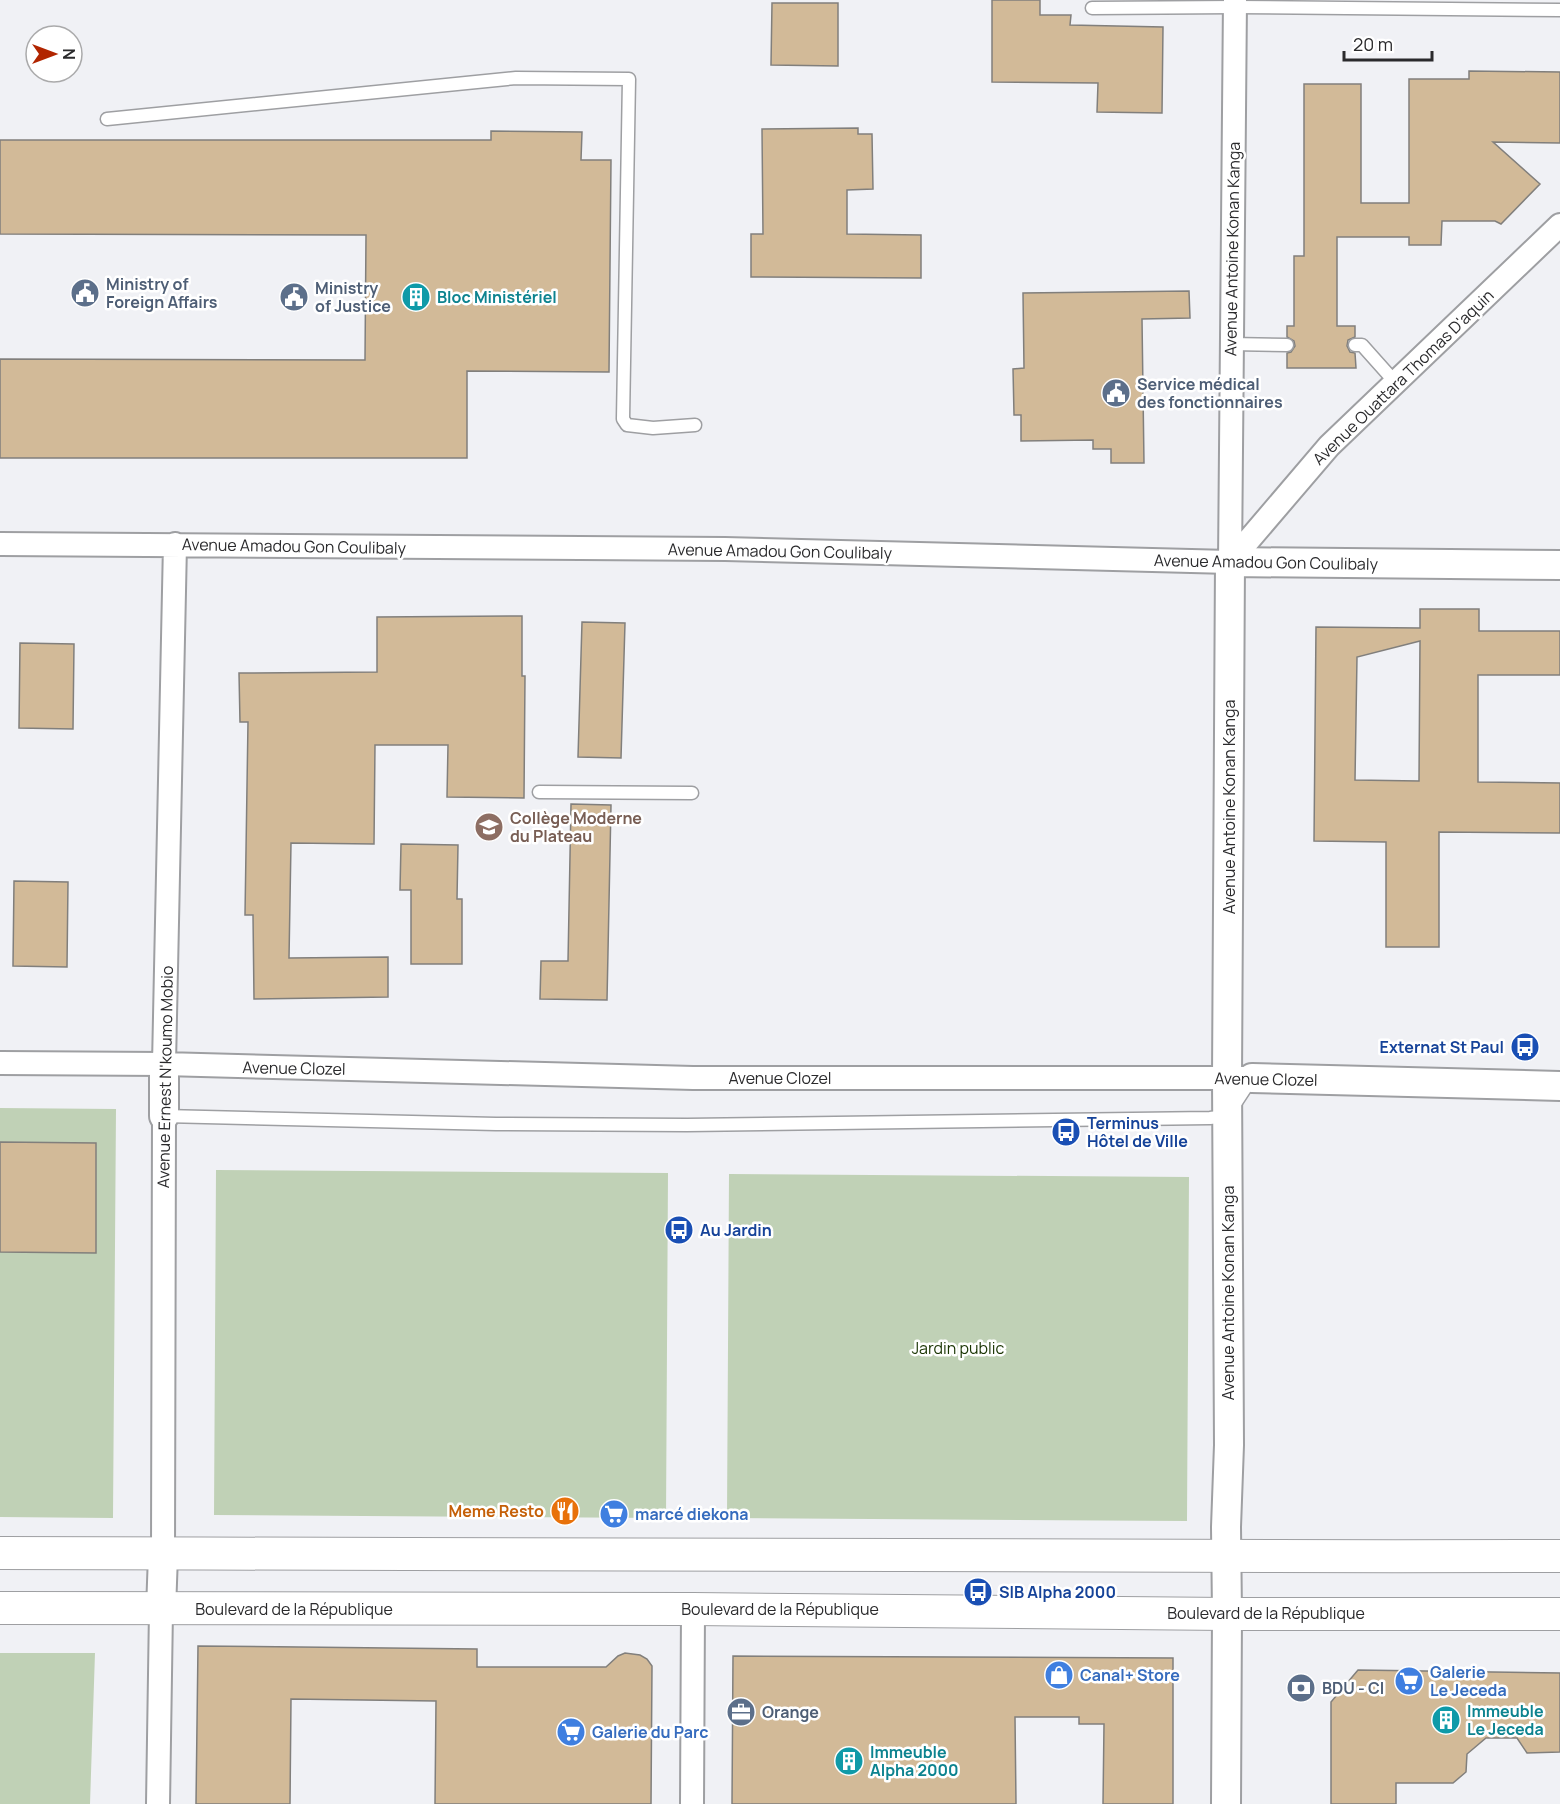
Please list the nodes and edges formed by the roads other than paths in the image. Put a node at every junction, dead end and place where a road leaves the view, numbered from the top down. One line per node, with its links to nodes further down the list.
1 (1235, 4): 2 (lane); 3 (lane); 6 (street, Avenue Antoine Konan Kanga)
2 (1092, 8)
3 (1560, 10)
4 (107, 119): 10 (lane)
5 (1560, 225): 9 (street, Avenue Ouattara Thomas D'aquin)
6 (1232, 344): 7 (lane); 13 (street, Avenue Antoine Konan Kanga)
7 (1287, 345)
8 (1355, 345): 9 (lane)
9 (1395, 382): 13 (street, Avenue Ouattara Thomas D'aquin)
10 (695, 425)
11 (0, 544): 12 (street, Avenue Amadou Gon Coulibaly)
12 (175, 544): 13 (street, Avenue Amadou Gon Coulibaly); 18 (street, Avenue Ernest N'koumo Mobio)
13 (1230, 562): 14 (street, Avenue Amadou Gon Coulibaly); 19 (street, Avenue Antoine Konan Kanga)
14 (1560, 565)
15 (539, 792): 16 (lane)
16 (692, 793)
17 (0, 1063): 18 (street, Avenue Clozel)
18 (164, 1064): 19 (street, Avenue Clozel); 21 (street, Avenue Ernest N'koumo Mobio)
19 (1240, 1078): 20 (street, Avenue Clozel); 22 (street, Avenue Antoine Konan Kanga)
20 (1560, 1086)
21 (164, 1116): 22 (lane); 24 (street, Avenue Ernest N'koumo Mobio)
22 (1227, 1116): 26 (street, Avenue Antoine Konan Kanga)
23 (0, 1553): 24 (main road)
24 (163, 1555): 26 (main road); 29 (street, Avenue Ernest N'koumo Mobio)
25 (1560, 1556): 26 (main road)
26 (1227, 1557): 30 (street, Avenue Antoine Konan Kanga)
27 (0, 1608): 29 (main road, Boulevard de la République)
28 (693, 1609): 29 (main road, Boulevard de la République); 30 (main road, Boulevard de la République); 33 (street)
29 (161, 1610): 32 (street)
30 (1227, 1614): 31 (main road, Boulevard de la République); 34 (street, Avenue Antoine Konan Kanga)
31 (1560, 1614)
32 (158, 1804)
33 (692, 1804)
34 (1226, 1804)

